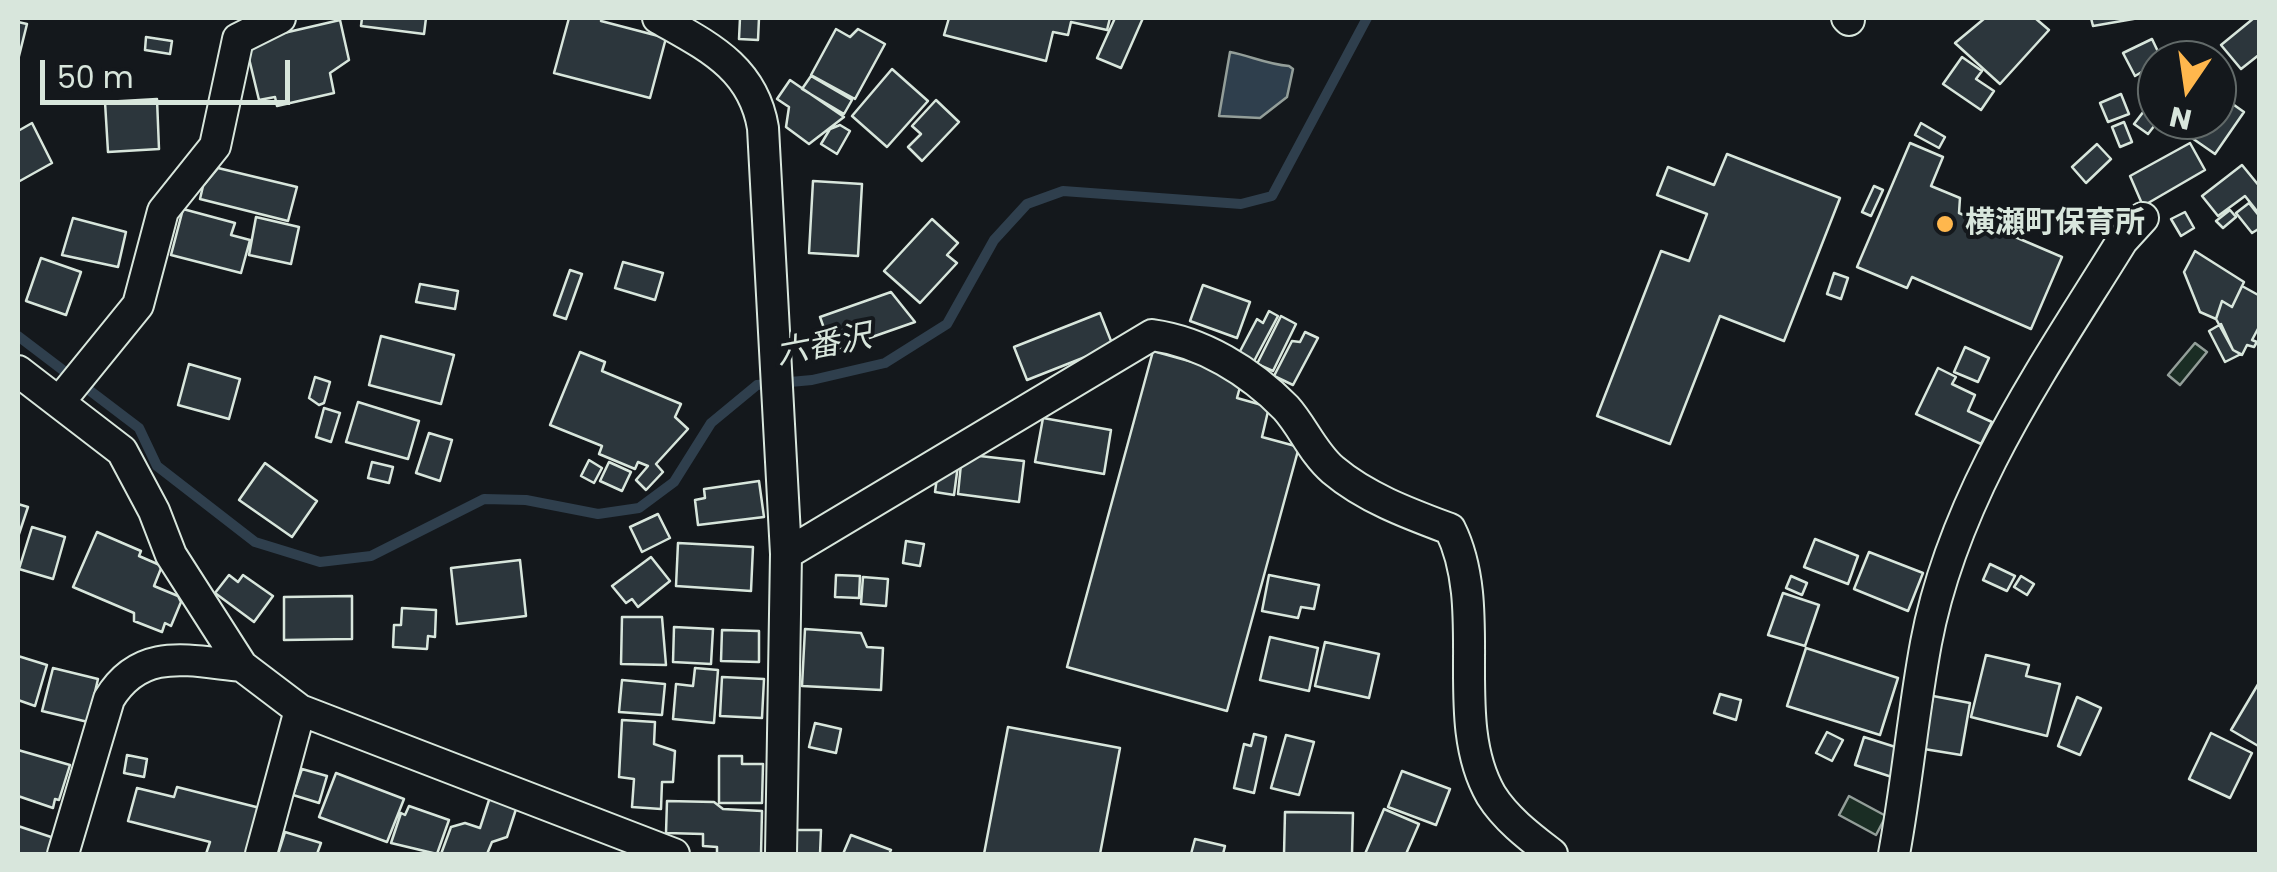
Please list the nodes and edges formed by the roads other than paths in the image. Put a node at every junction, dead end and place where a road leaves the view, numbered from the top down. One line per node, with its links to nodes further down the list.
1 (280, 18): 5 (street)
2 (658, 18): 6 (street)
3 (2143, 218): 14 (street)
4 (18, 371): 5 (street)
5 (65, 396): 7 (street)
6 (786, 554): 12 (street); 13 (street)
7 (242, 666): 8 (street); 9 (street)
8 (300, 710): 10 (street); 11 (street)
9 (63, 854)
10 (261, 854)
11 (674, 854)
12 (781, 854)
13 (1552, 854)
14 (1894, 854)

